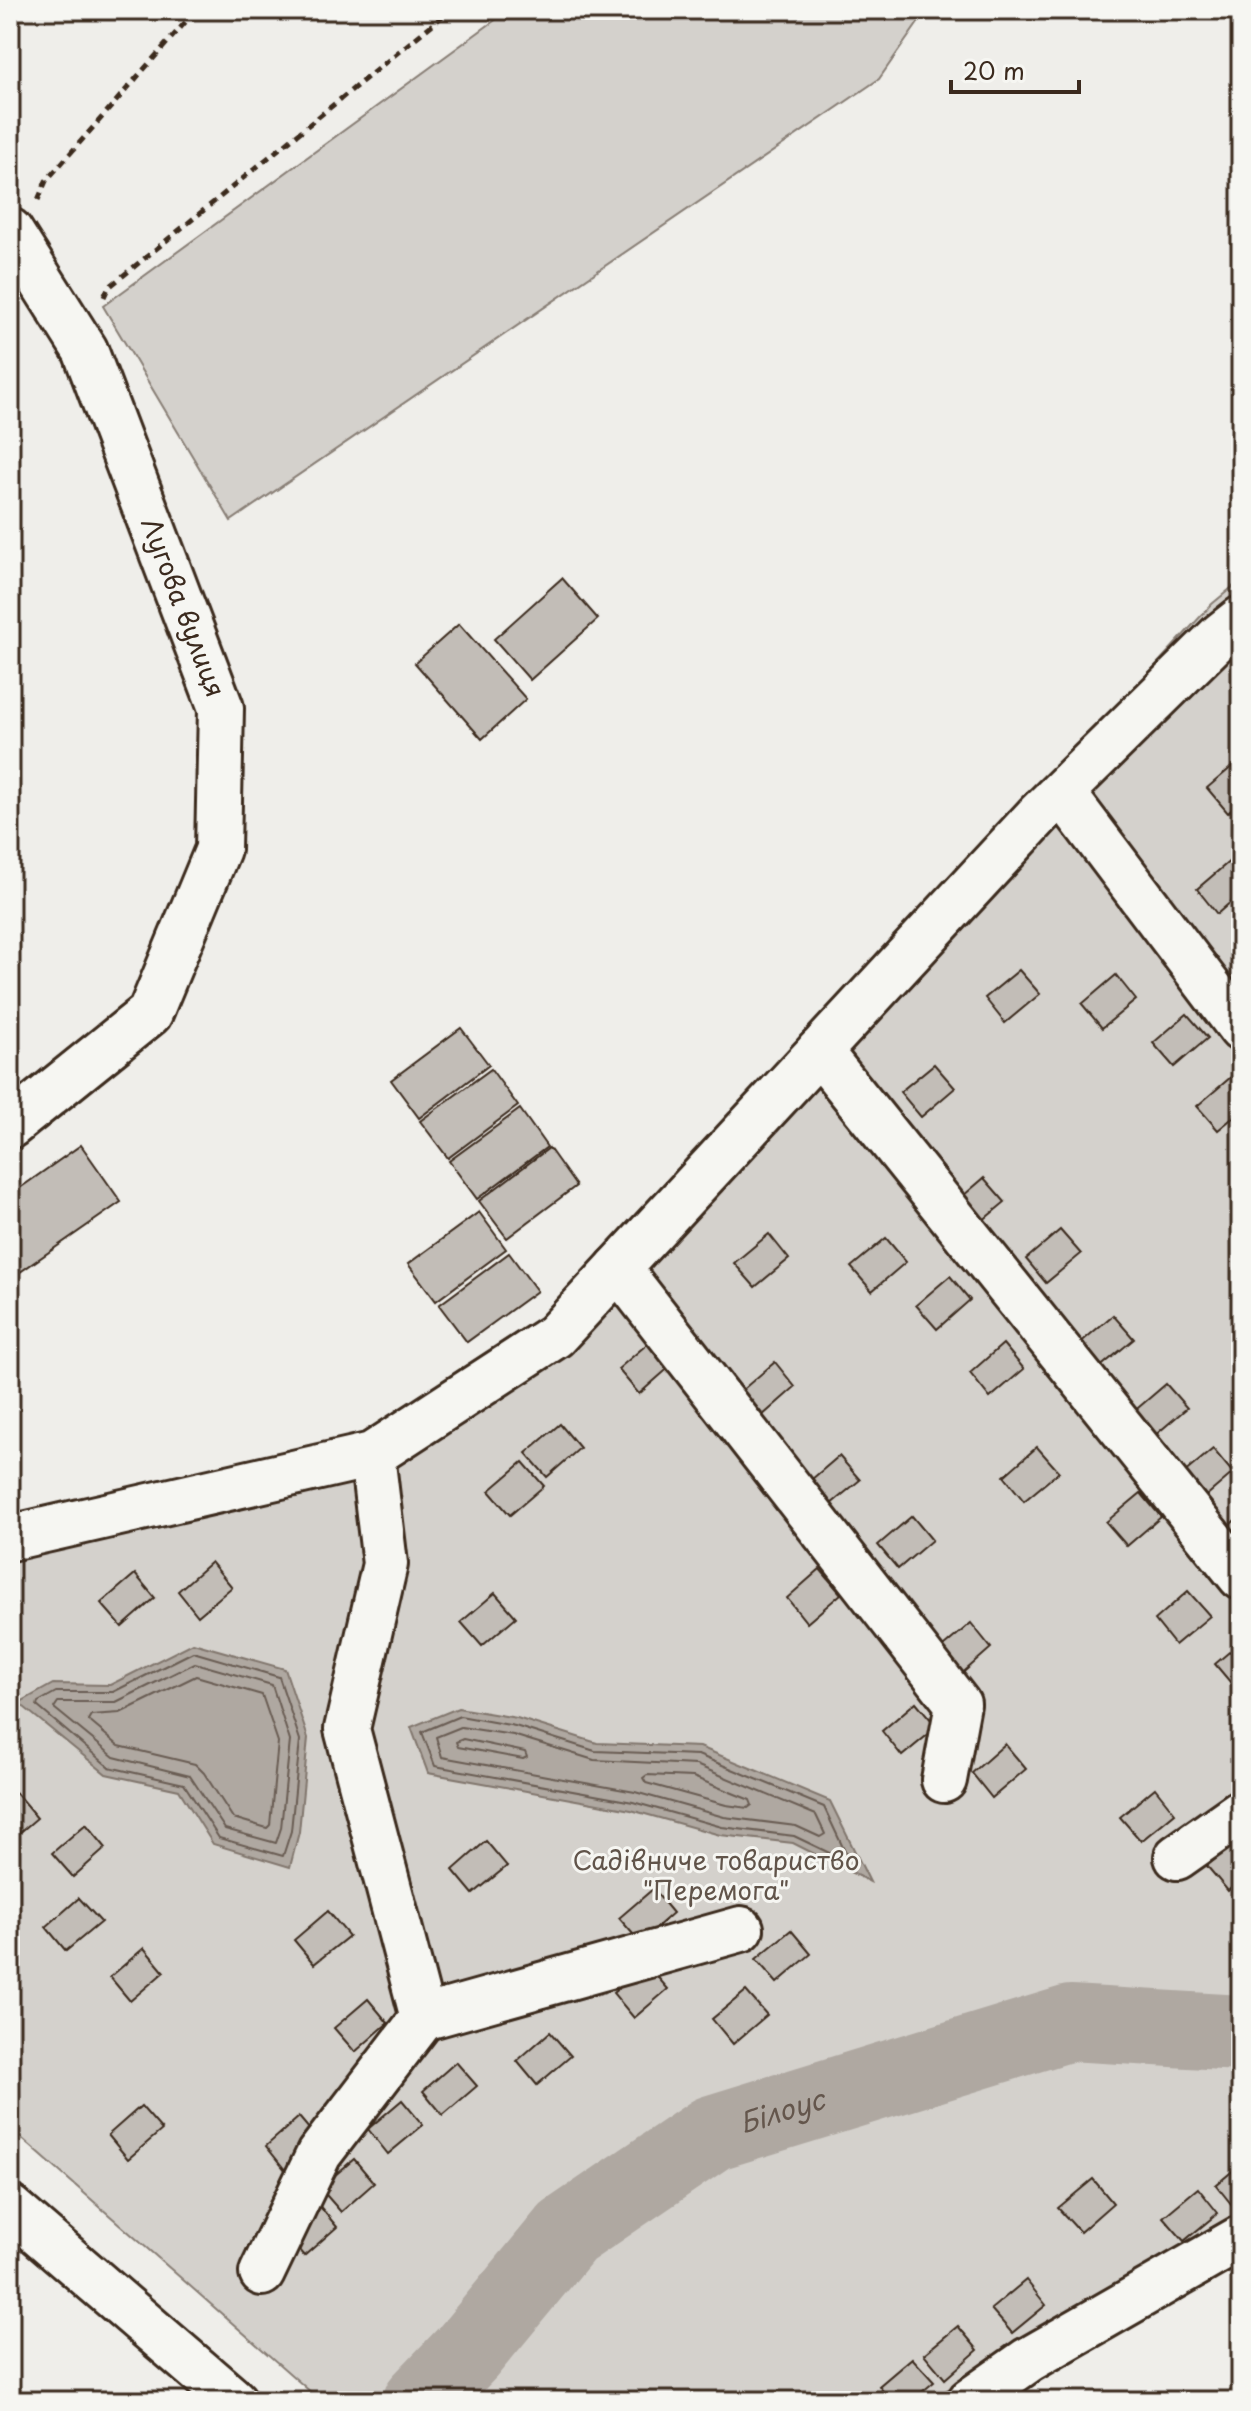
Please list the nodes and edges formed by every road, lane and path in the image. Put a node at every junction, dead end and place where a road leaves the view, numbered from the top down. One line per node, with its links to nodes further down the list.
1 (196, 10): 3 (path)
2 (450, 10): 4 (path)
3 (14, 238): 4 (street, Лугова вулиця)
4 (85, 350): 9 (street, Лугова вулиця)
5 (1241, 619): 6 (street)
6 (1062, 792): 7 (street); 8 (street)
7 (1241, 1029)
8 (819, 1051): 10 (street); 13 (street)
9 (10, 1126)
10 (618, 1268): 11 (street); 14 (street)
11 (372, 1455): 12 (street); 18 (street)
12 (10, 1538)
13 (1241, 1577)
14 (944, 1780)
15 (1241, 1812): 16 (street)
16 (1177, 1857)
17 (741, 1929): 18 (street)
18 (423, 2018): 21 (street)
19 (10, 2208): 22 (street)
20 (1241, 2238): 23 (street)
21 (262, 2273)
22 (234, 2401)
23 (970, 2401)

